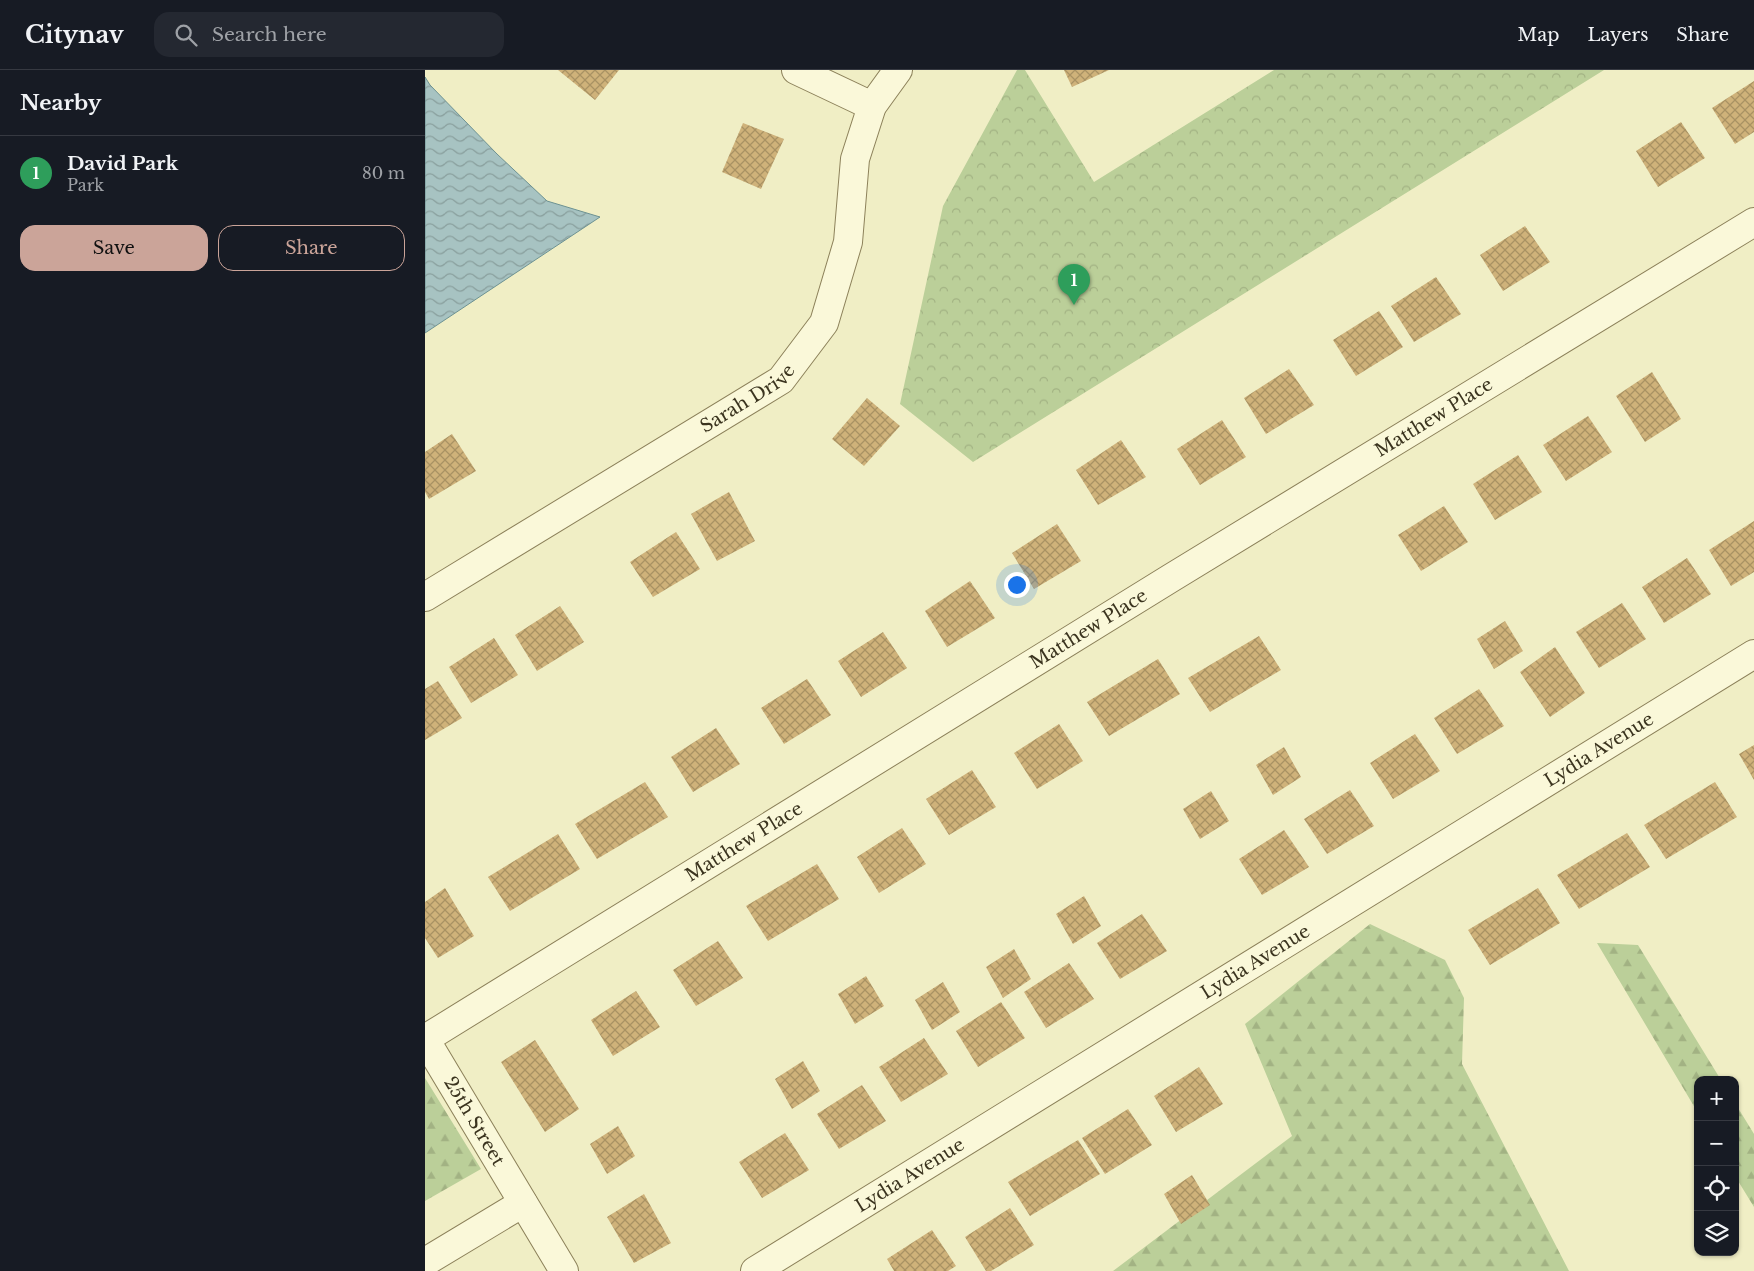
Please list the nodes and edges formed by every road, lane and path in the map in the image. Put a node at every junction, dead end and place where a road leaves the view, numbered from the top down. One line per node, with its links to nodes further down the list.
1 (796, 70): 3 (street)
2 (898, 70): 3 (street, Sarah Drive)
3 (872, 106): 5 (street, Sarah Drive)
4 (1754, 222): 7 (street, Matthew Place)
5 (425, 597)
6 (1754, 654): 11 (street, Lydia Avenue)
7 (425, 1039): 8 (street, 25th Street)
8 (523, 1203): 9 (street); 10 (street)
9 (425, 1262)
10 (564, 1271)
11 (755, 1271)

